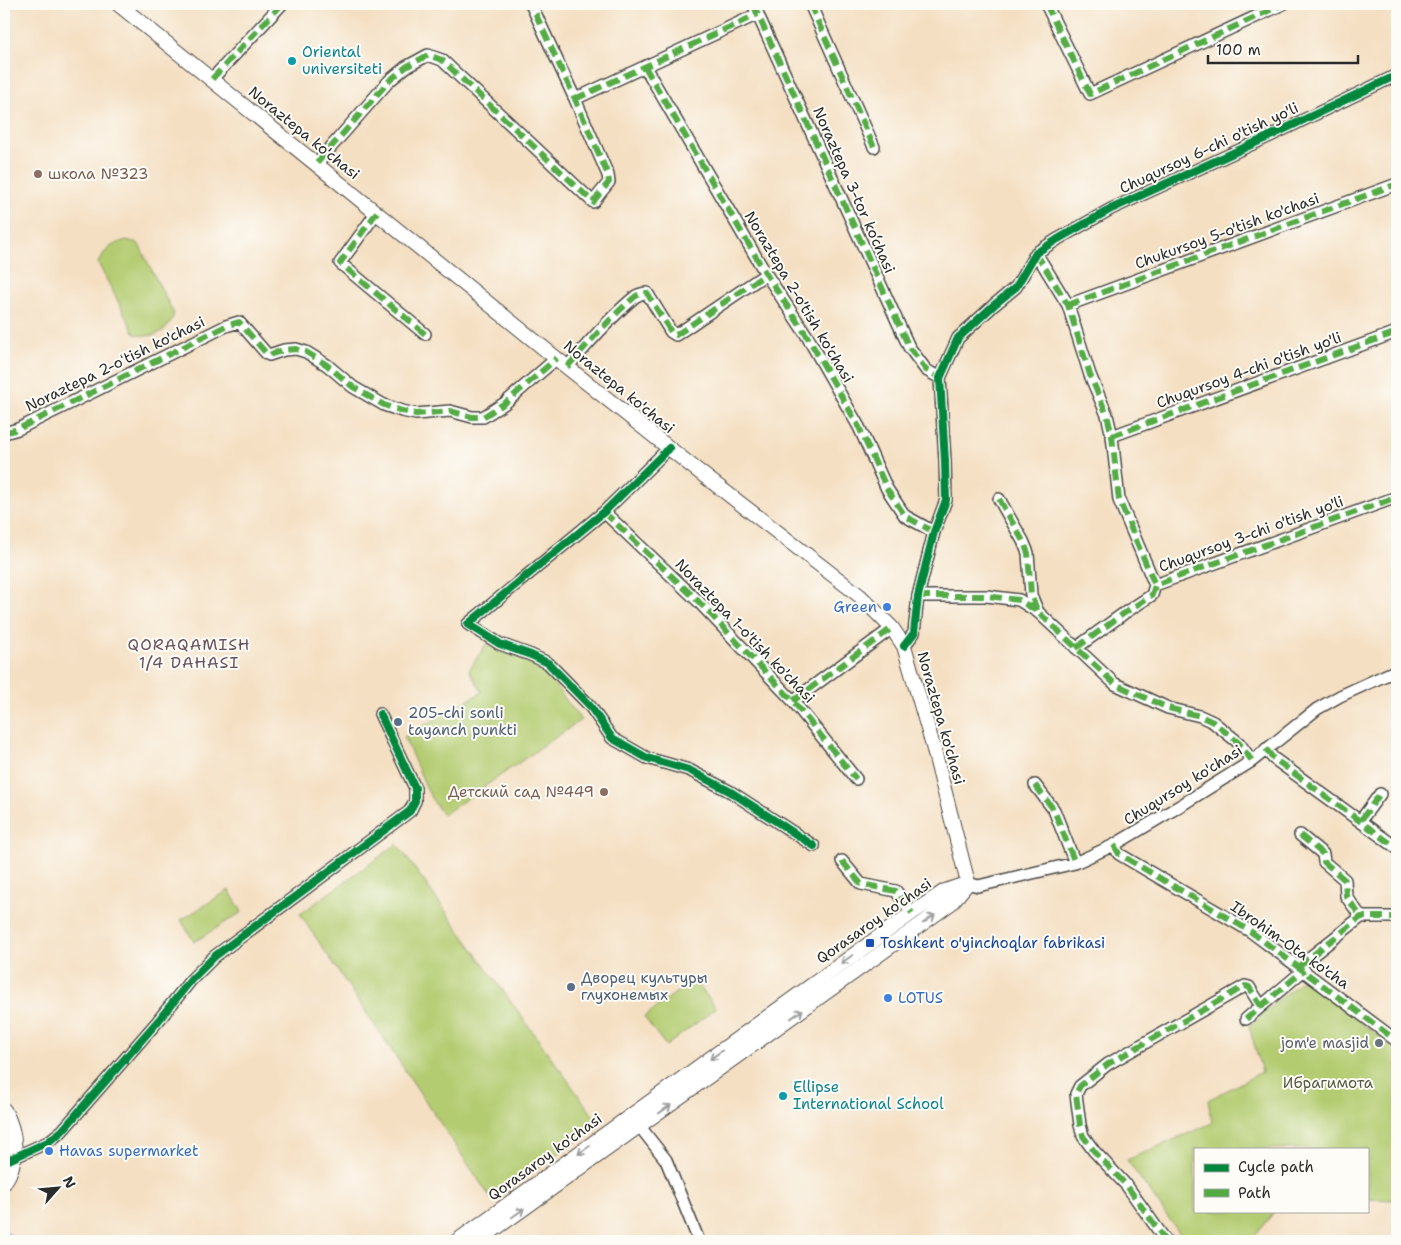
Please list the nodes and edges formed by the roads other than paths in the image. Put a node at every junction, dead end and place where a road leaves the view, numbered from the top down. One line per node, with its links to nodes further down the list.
1 (118, 4): 10 (main road, Noraztepa ko'chasi)
2 (282, 4): 10 (street)
3 (530, 4): 11 (street)
4 (810, 4): 12 (street)
5 (1046, 4): 6 (street)
6 (1283, 4)
7 (755, 9): 8 (street); 22 (street, Noraztepa 3-tor ko‘chasi)
8 (644, 68): 11 (street); 17 (street, Noraztepa 2-o'tish ko'chasi)
9 (1397, 75): 16 (street, Chuqursoy 6-chi o'tish yo'li)
10 (212, 79): 13 (main road, Noraztepa ko'chasi)
11 (576, 99): 13 (street)
12 (874, 147)
13 (317, 164): 15 (main road, Noraztepa ko'chasi)
14 (1397, 184): 18 (street, Chukursoy 5-o'tish ko'chasi)
15 (377, 212): 20 (street); 21 (main road, Noraztepa ko'chasi)
16 (1036, 253): 18 (street); 22 (street)
17 (766, 274): 21 (street); 29 (street, Noraztepa 2-o'tish ko'chasi)
18 (1068, 305): 24 (street)
19 (1397, 332): 24 (street, Chuqursoy 4-chi o'tish yo'li)
20 (425, 334)
21 (562, 362): 23 (street, Noraztepa 2-oʻtish ko'chasi); 25 (main road, Noraztepa ko'chasi)
22 (940, 378): 29 (street)
23 (4, 433)
24 (1112, 436): 30 (street)
25 (669, 448): 28 (street); 33 (main road, Noraztepa ko'chasi)
26 (1397, 497): 30 (street, Chuqursoy 3-chi o'tish yo'li)
27 (999, 499): 32 (street)
28 (604, 512): 37 (street, Noraztepa 1-o'tish ko'chasi); 47 (street)
29 (934, 532): 31 (street)
30 (1155, 585): 35 (street, Chuqursoy 3-chi o'tish yo'li)
31 (918, 596): 32 (street); 34 (street)
32 (1038, 612): 35 (street)
33 (892, 628): 34 (main road, Noraztepa ko'chasi); 37 (street)
34 (904, 646): 51 (main road, Noraztepa ko'chasi)
35 (1076, 648): 40 (street)
36 (1397, 670): 39 (street, Chuqursoy ko'chasi)
37 (793, 700): 41 (street, Noraztepa 1-o'tish ko'chasi)
38 (380, 714): 62 (street)
39 (1266, 749): 40 (street, Chuqursoy ko'chasi); 44 (street)
40 (1252, 761): 46 (street, Chuqursoy ko'chasi)
41 (856, 779)
42 (1034, 785): 50 (street)
43 (1380, 794): 44 (street)
44 (1361, 820): 48 (street)
45 (1300, 835): 53 (street)
46 (1114, 845): 50 (street, Chuqursoy ko'chasi); 55 (street, Ibrohim-Ota ko'cha)
47 (814, 846)
48 (1397, 848)
49 (842, 861): 52 (street)
50 (1075, 863): 51 (street, Chuqursoy ko'chasi)
51 (968, 883): 52 (main road, Qorasaroy ko'chasi); 61 (main road, Qorasaroy ko'chasi, one-way to 51)
52 (912, 913): 60 (main road, Qorasaroy ko'chasi, one-way to 60)
53 (1361, 917): 54 (street); 55 (street)
54 (1397, 917)
55 (1301, 968): 56 (street); 58 (street, Ibrohim-Ota ko'cha)
56 (1261, 1006): 57 (street); 67 (street)
57 (1246, 1019)
58 (1397, 1041)
59 (4, 1110): 62 (main road)
60 (632, 1115): 61 (street); 64 (main road, Qorasaroy ko'chasi, one-way to 64)
61 (640, 1127): 65 (main road, Qorasaroy ko'chasi, one-way to 61); 66 (street)
62 (9, 1160): 63 (main road)
63 (4, 1183)
64 (457, 1241)
65 (478, 1241)
66 (698, 1241)
67 (1166, 1241)

